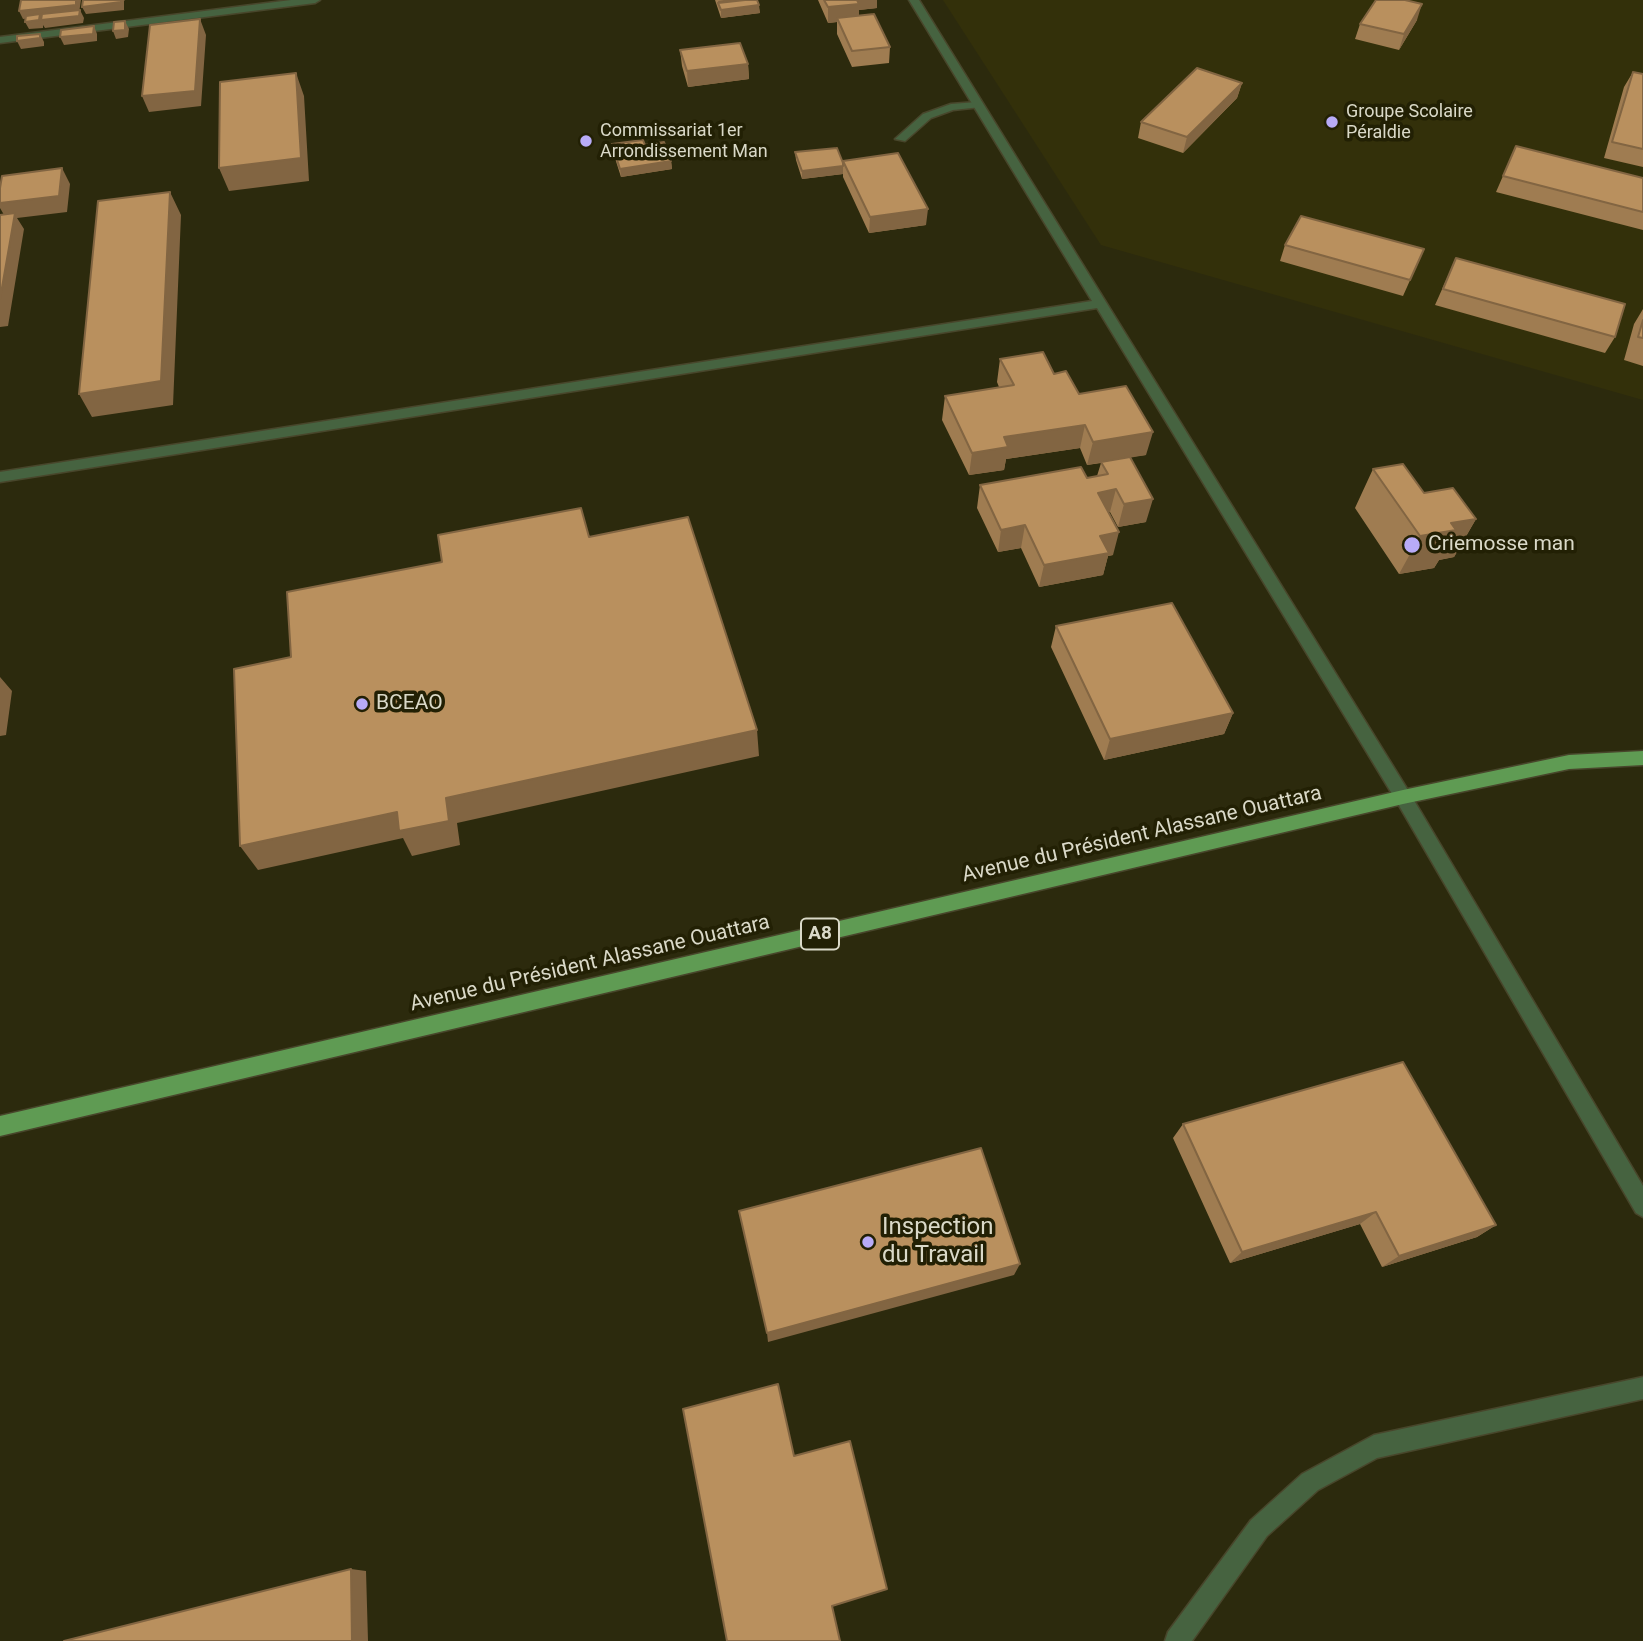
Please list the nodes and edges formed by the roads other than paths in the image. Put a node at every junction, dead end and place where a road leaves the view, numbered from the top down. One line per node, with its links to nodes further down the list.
1 (315, 0): 3 (street)
2 (914, 0): 4 (street)
3 (0, 40)
4 (977, 105): 5 (street); 6 (street)
5 (901, 139)
6 (1100, 304): 7 (street); 9 (street)
7 (0, 477)
8 (1643, 758): 9 (main road, Avenue du Président Alassane Ouattara / A8)
9 (1403, 797): 10 (main road, Avenue du Président Alassane Ouattara / A8); 11 (street)
10 (0, 1126)
11 (1643, 1206)
12 (1643, 1388): 13 (street)
13 (1177, 1641)

